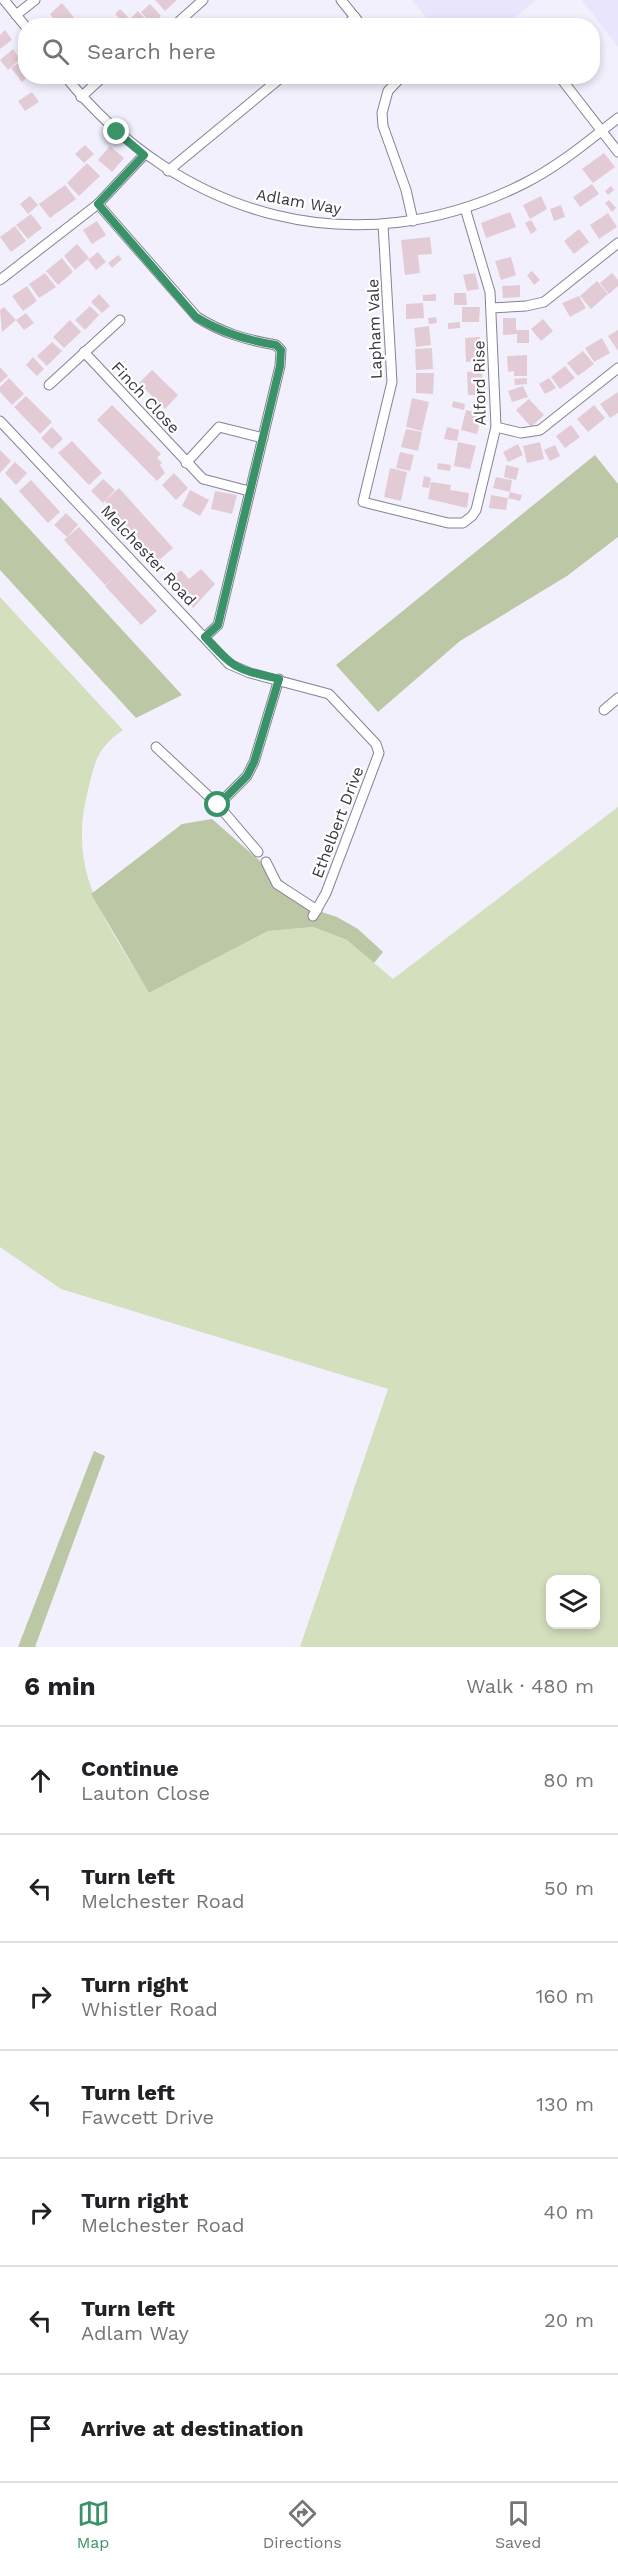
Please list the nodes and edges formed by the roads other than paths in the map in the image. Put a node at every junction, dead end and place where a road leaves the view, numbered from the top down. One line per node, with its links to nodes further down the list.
1 (4, 0): 5 (street)
2 (35, 0): 5 (street)
3 (203, 0): 8 (street)
4 (341, 0): 6 (street)
5 (16, 15): 7 (street)
6 (355, 17)
7 (18, 18)
8 (183, 18)
9 (71, 84): 14 (street, Adlam Way)
10 (95, 84): 14 (street)
11 (273, 84): 19 (street)
12 (395, 84): 22 (street)
13 (565, 84): 16 (street)
14 (81, 97): 18 (street, Adlam Way)
15 (618, 118): 16 (street, Adlam Way)
16 (601, 130): 17 (street); 21 (street, Adlam Way)
17 (618, 152)
18 (144, 155): 19 (street, Adlam Way); 20 (street)
19 (168, 171): 23 (street, Adlam Way)
20 (98, 204): 25 (street); 33 (street)
21 (465, 208): 22 (street, Adlam Way); 26 (street, Alford Rise)
22 (413, 221): 23 (street, Adlam Way)
23 (383, 224): 36 (street, Lapham Vale)
24 (618, 243): 26 (street)
25 (0, 280)
26 (491, 308): 32 (street, Alford Rise)
27 (120, 320): 28 (street)
28 (84, 352): 30 (street); 34 (street, Finch Close)
29 (618, 368): 32 (street)
30 (49, 385)
31 (0, 421): 37 (street, Melchester Road)
32 (496, 427): 36 (street, Alford Rise)
33 (263, 438): 34 (street); 35 (street)
34 (186, 463): 35 (street, Finch Close)
35 (249, 491): 37 (street)
36 (363, 502)
37 (205, 637): 38 (street, Melchester Road)
38 (279, 679): 41 (street, Melchester Road); 43 (street)
39 (618, 698): 40 (street)
40 (604, 710)
41 (376, 744): 45 (street, Ethelbert Drive)
42 (156, 747): 43 (street)
43 (218, 805): 44 (street)
44 (258, 852)
45 (266, 862)

